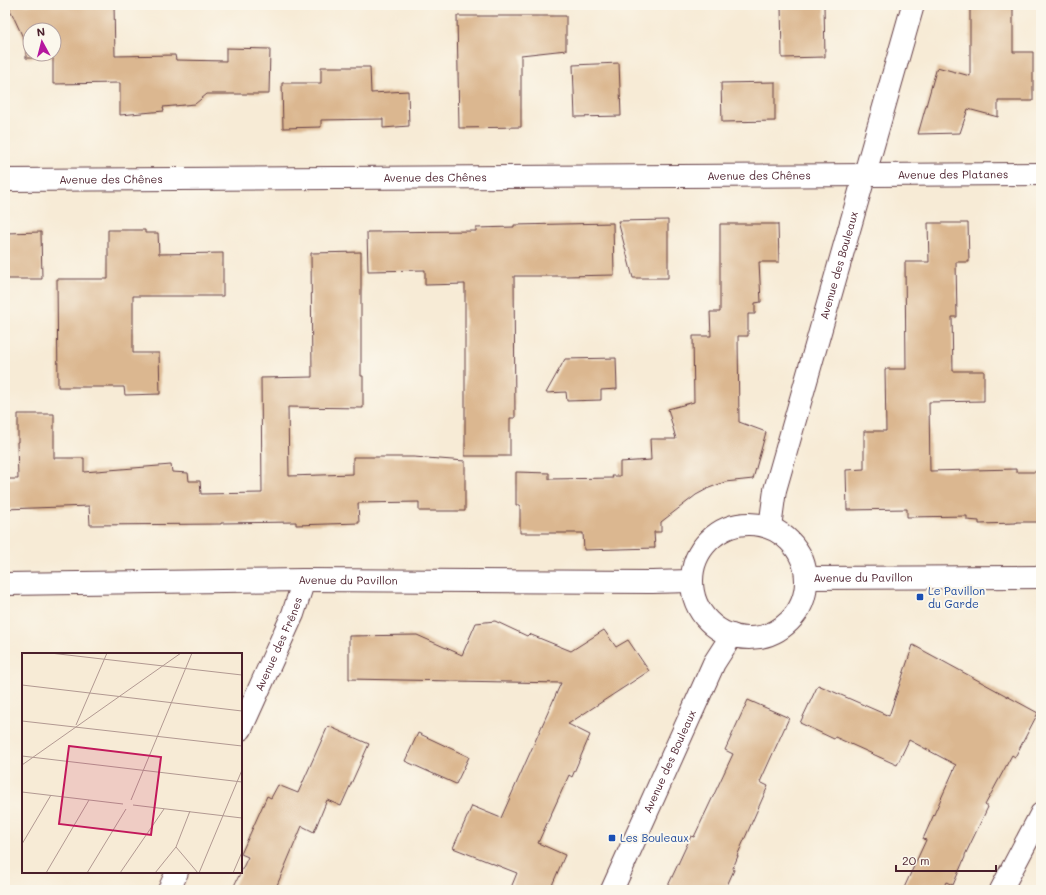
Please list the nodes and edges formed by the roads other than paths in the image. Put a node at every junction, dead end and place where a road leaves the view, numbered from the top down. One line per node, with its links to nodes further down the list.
1 (913, 5): 3 (street, Avenue des Bouleaux)
2 (1041, 174): 3 (street, Avenue des Platanes)
3 (865, 175): 4 (street, Avenue des Chênes); 5 (street, Avenue des Bouleaux)
4 (5, 180)
5 (770, 527): 7 (street); 9 (street)
6 (1041, 577): 7 (street, Avenue du Pavillon)
7 (806, 578): 11 (street)
8 (304, 580): 9 (street, Avenue du Pavillon); 10 (street, Avenue du Pavillon); 12 (street, Avenue des Frênes)
9 (691, 581): 11 (street)
10 (5, 584)
11 (732, 635): 16 (street, Avenue des Bouleaux)
12 (242, 727)
13 (1041, 814): 17 (street)
14 (177, 873): 15 (street)
15 (169, 890)
16 (612, 890)
17 (1001, 890)

